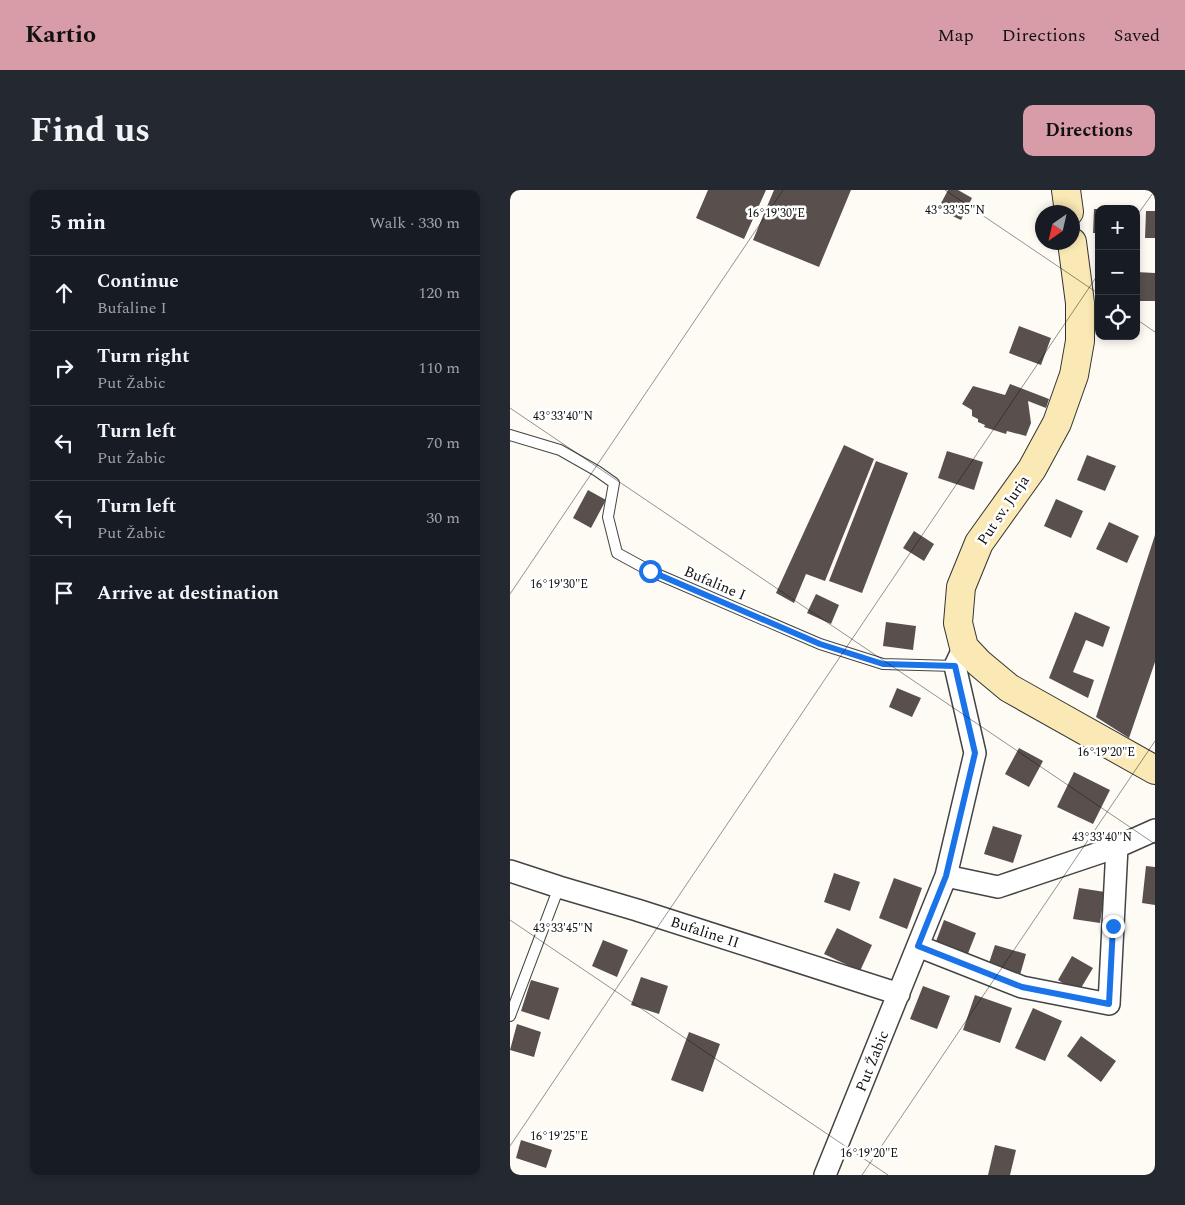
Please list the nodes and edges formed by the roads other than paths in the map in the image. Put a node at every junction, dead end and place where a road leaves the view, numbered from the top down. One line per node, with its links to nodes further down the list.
1 (1066, 190): 2 (street)
2 (1068, 205)
3 (1073, 250): 5 (street, Put sv. Jurja)
4 (510, 435): 5 (lane, Bufaline I)
5 (960, 656): 6 (street); 10 (street, Put Žabic)
6 (1155, 770)
7 (1155, 830): 8 (street)
8 (1118, 847): 10 (street); 12 (street)
9 (510, 871): 11 (street, Bufaline II)
10 (946, 876): 12 (street, Put Žabic)
11 (559, 887): 13 (street, Bufaline II); 14 (lane)
12 (918, 946): 13 (street, Put Žabic)
13 (898, 994): 15 (street, Put Žabic)
14 (510, 1016)
15 (826, 1175)

